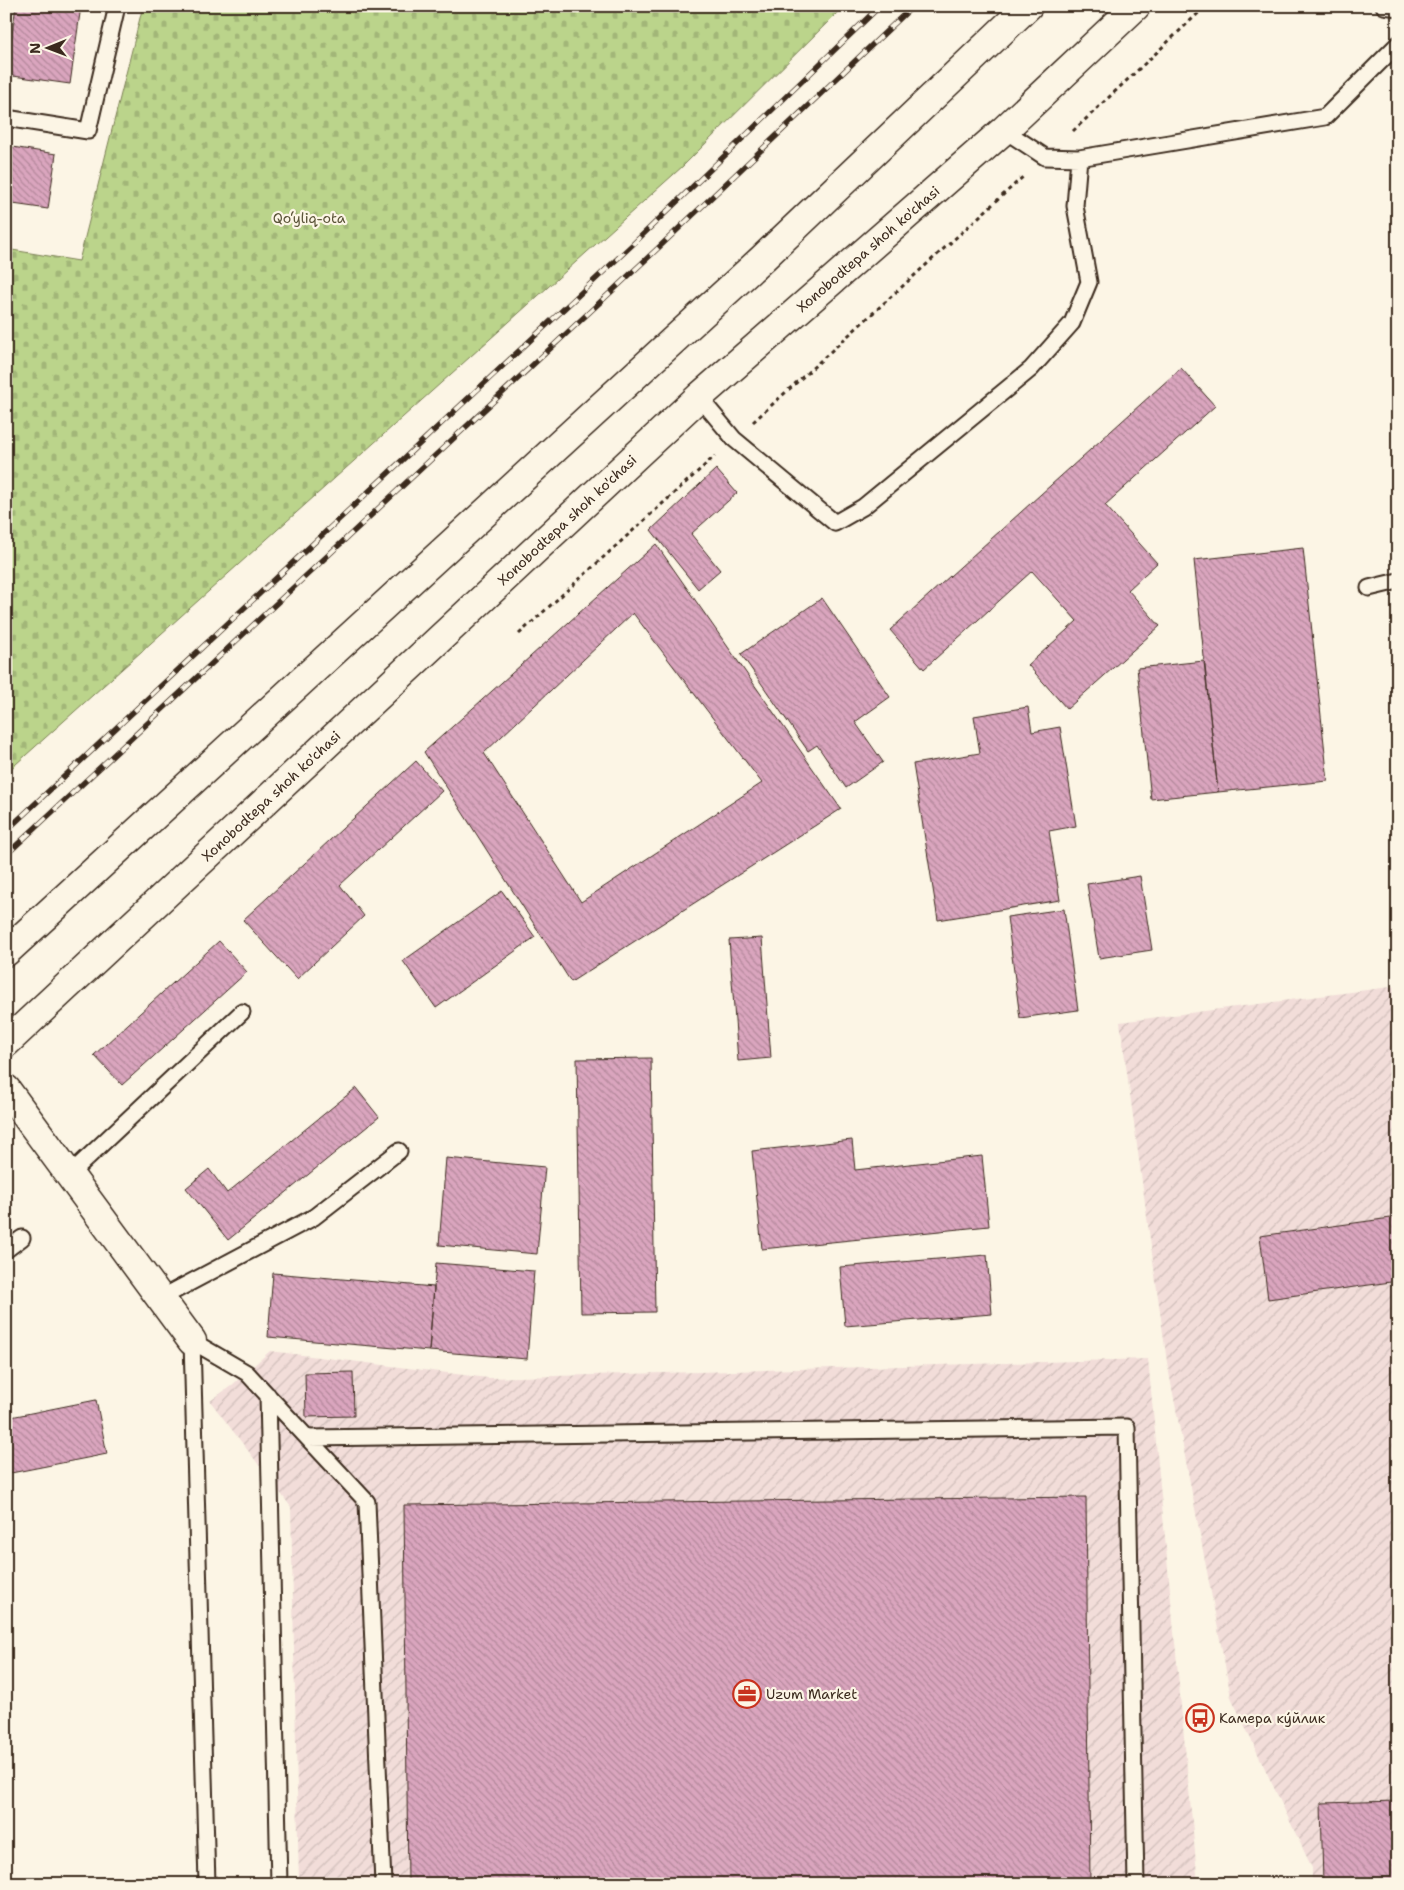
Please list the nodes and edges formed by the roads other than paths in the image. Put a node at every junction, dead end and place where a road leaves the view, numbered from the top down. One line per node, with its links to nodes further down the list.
1 (117, 6): 7 (lane)
2 (1028, 6): 13 (main road)
3 (1136, 6): 8 (main road, Xonobodtepa shoh ko'chasi)
4 (1384, 6): 5 (lane)
5 (1398, 8)
6 (1398, 44): 9 (lane)
7 (6, 118)
8 (1004, 130): 9 (lane); 10 (main road, Xonobodtepa shoh ko'chasi)
9 (1079, 158): 10 (lane)
10 (699, 397): 15 (main road, Xonobodtepa shoh ko'chasi)
11 (1398, 582): 12 (lane)
12 (1369, 588)
13 (6, 952)
14 (242, 1012): 18 (lane)
15 (6, 1042)
16 (6, 1089): 18 (main road)
17 (399, 1151): 21 (lane)
18 (70, 1174): 21 (main road)
19 (22, 1238): 20 (lane)
20 (6, 1250)
21 (161, 1298): 22 (main road)
22 (192, 1340): 23 (lane); 25 (lane)
23 (268, 1395): 24 (lane); 26 (lane)
24 (308, 1438): 27 (lane); 28 (lane)
25 (207, 1884)
26 (279, 1884)
27 (383, 1884)
28 (1136, 1884)

